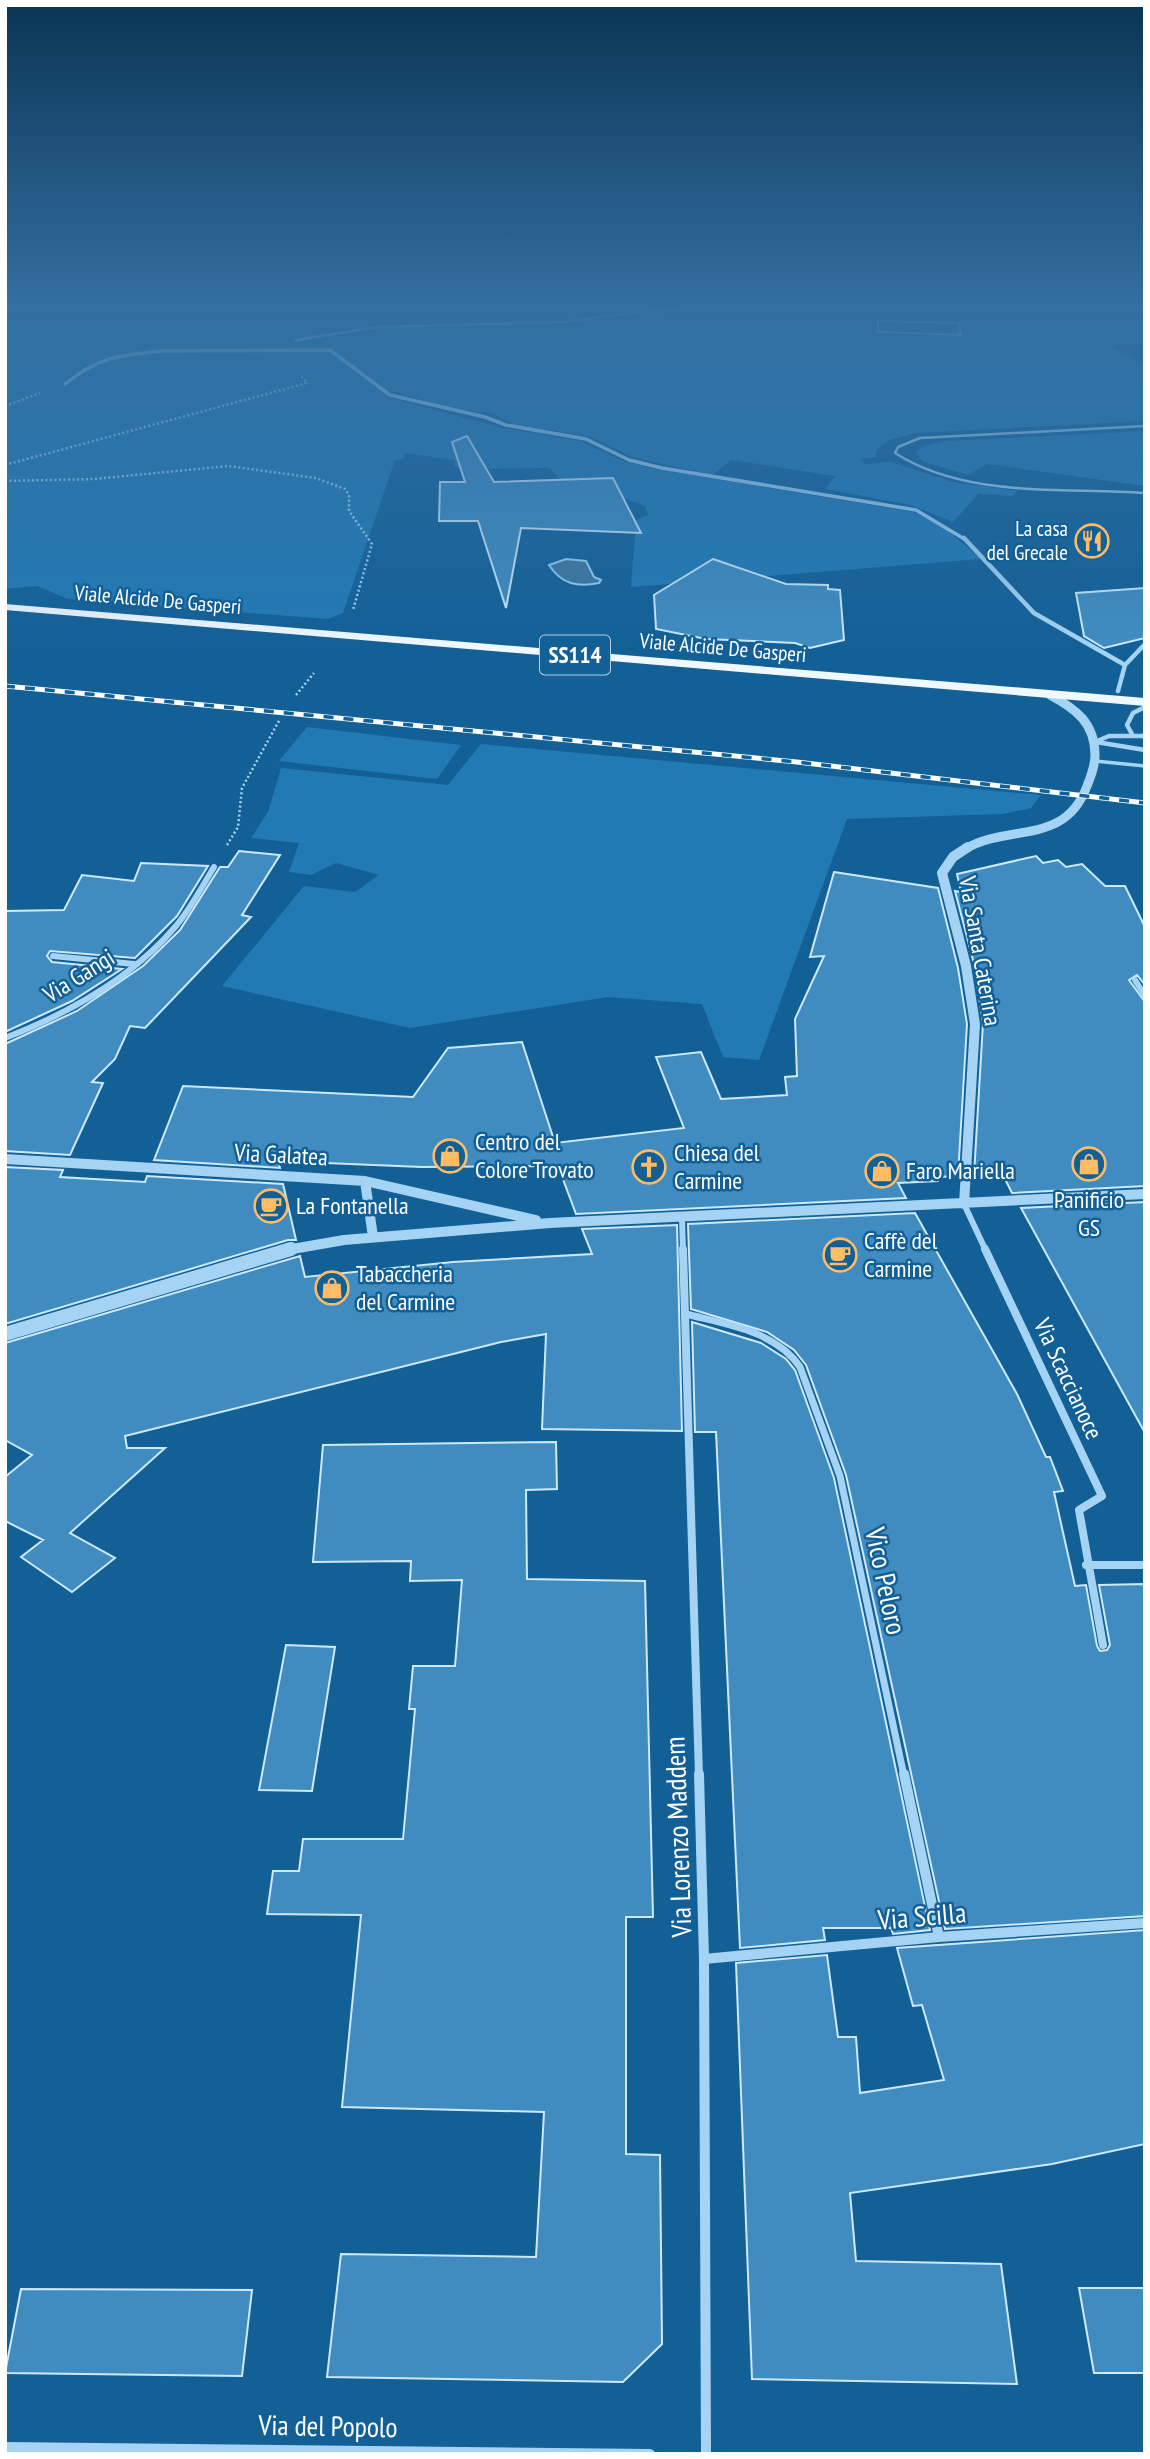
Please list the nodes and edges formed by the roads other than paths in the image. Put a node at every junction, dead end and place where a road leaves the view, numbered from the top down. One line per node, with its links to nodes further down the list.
1 (487, 417): 7 (street)
2 (1145, 426): 3 (lane)
3 (1145, 493)
4 (5, 598): 8 (main road, Viale Alcide De Gasperi / SS114)
5 (5, 607): 10 (main road, Viale Alcide De Gasperi / SS114)
6 (1145, 644): 7 (street)
7 (1125, 665): 8 (street)
8 (1118, 691): 9 (main road, Viale Alcide De Gasperi / SS114)
9 (1145, 692)
10 (1050, 695): 11 (main road, Viale Alcide De Gasperi / SS114); 15 (street, Via Santa Caterina)
11 (1145, 702)
12 (1145, 707): 13 (street)
13 (1132, 734): 14 (street); 15 (street)
14 (1145, 736)
15 (1095, 742): 16 (street); 17 (street, Via Santa Caterina)
16 (1145, 750)
17 (1095, 761): 18 (lane); 28 (street, Via Santa Caterina)
18 (1145, 766)
19 (214, 867): 21 (street, Via Gangi)
20 (53, 956): 21 (street, Via Gangi)
21 (134, 964): 24 (street, Via Gangi)
22 (1135, 980): 23 (street)
23 (1145, 996)
24 (5, 1038)
25 (5, 1160): 26 (street, Via Galatea)
26 (365, 1181): 30 (street, Via Galatea); 31 (street)
27 (1145, 1194): 28 (street)
28 (964, 1203): 29 (street); 34 (street, Via Scaccianoce)
29 (682, 1219): 30 (street); 32 (street, Via Lorenzo Maddem)
30 (551, 1223): 31 (street)
31 (373, 1237): 33 (street)
32 (686, 1314): 38 (street, Vico Peloro); 39 (street, Via Lorenzo Maddem)
33 (5, 1334)
34 (1086, 1565): 35 (street); 36 (street, Via Scaccianoce)
35 (1145, 1565)
36 (1102, 1645)
37 (1145, 1923): 38 (street, Via Scilla)
38 (939, 1937): 39 (street, Via Scilla)
39 (704, 1959): 42 (street, Via Lorenzo Maddem)
40 (5, 2447): 41 (street, Via del Popolo)
41 (650, 2454)
42 (706, 2454)

